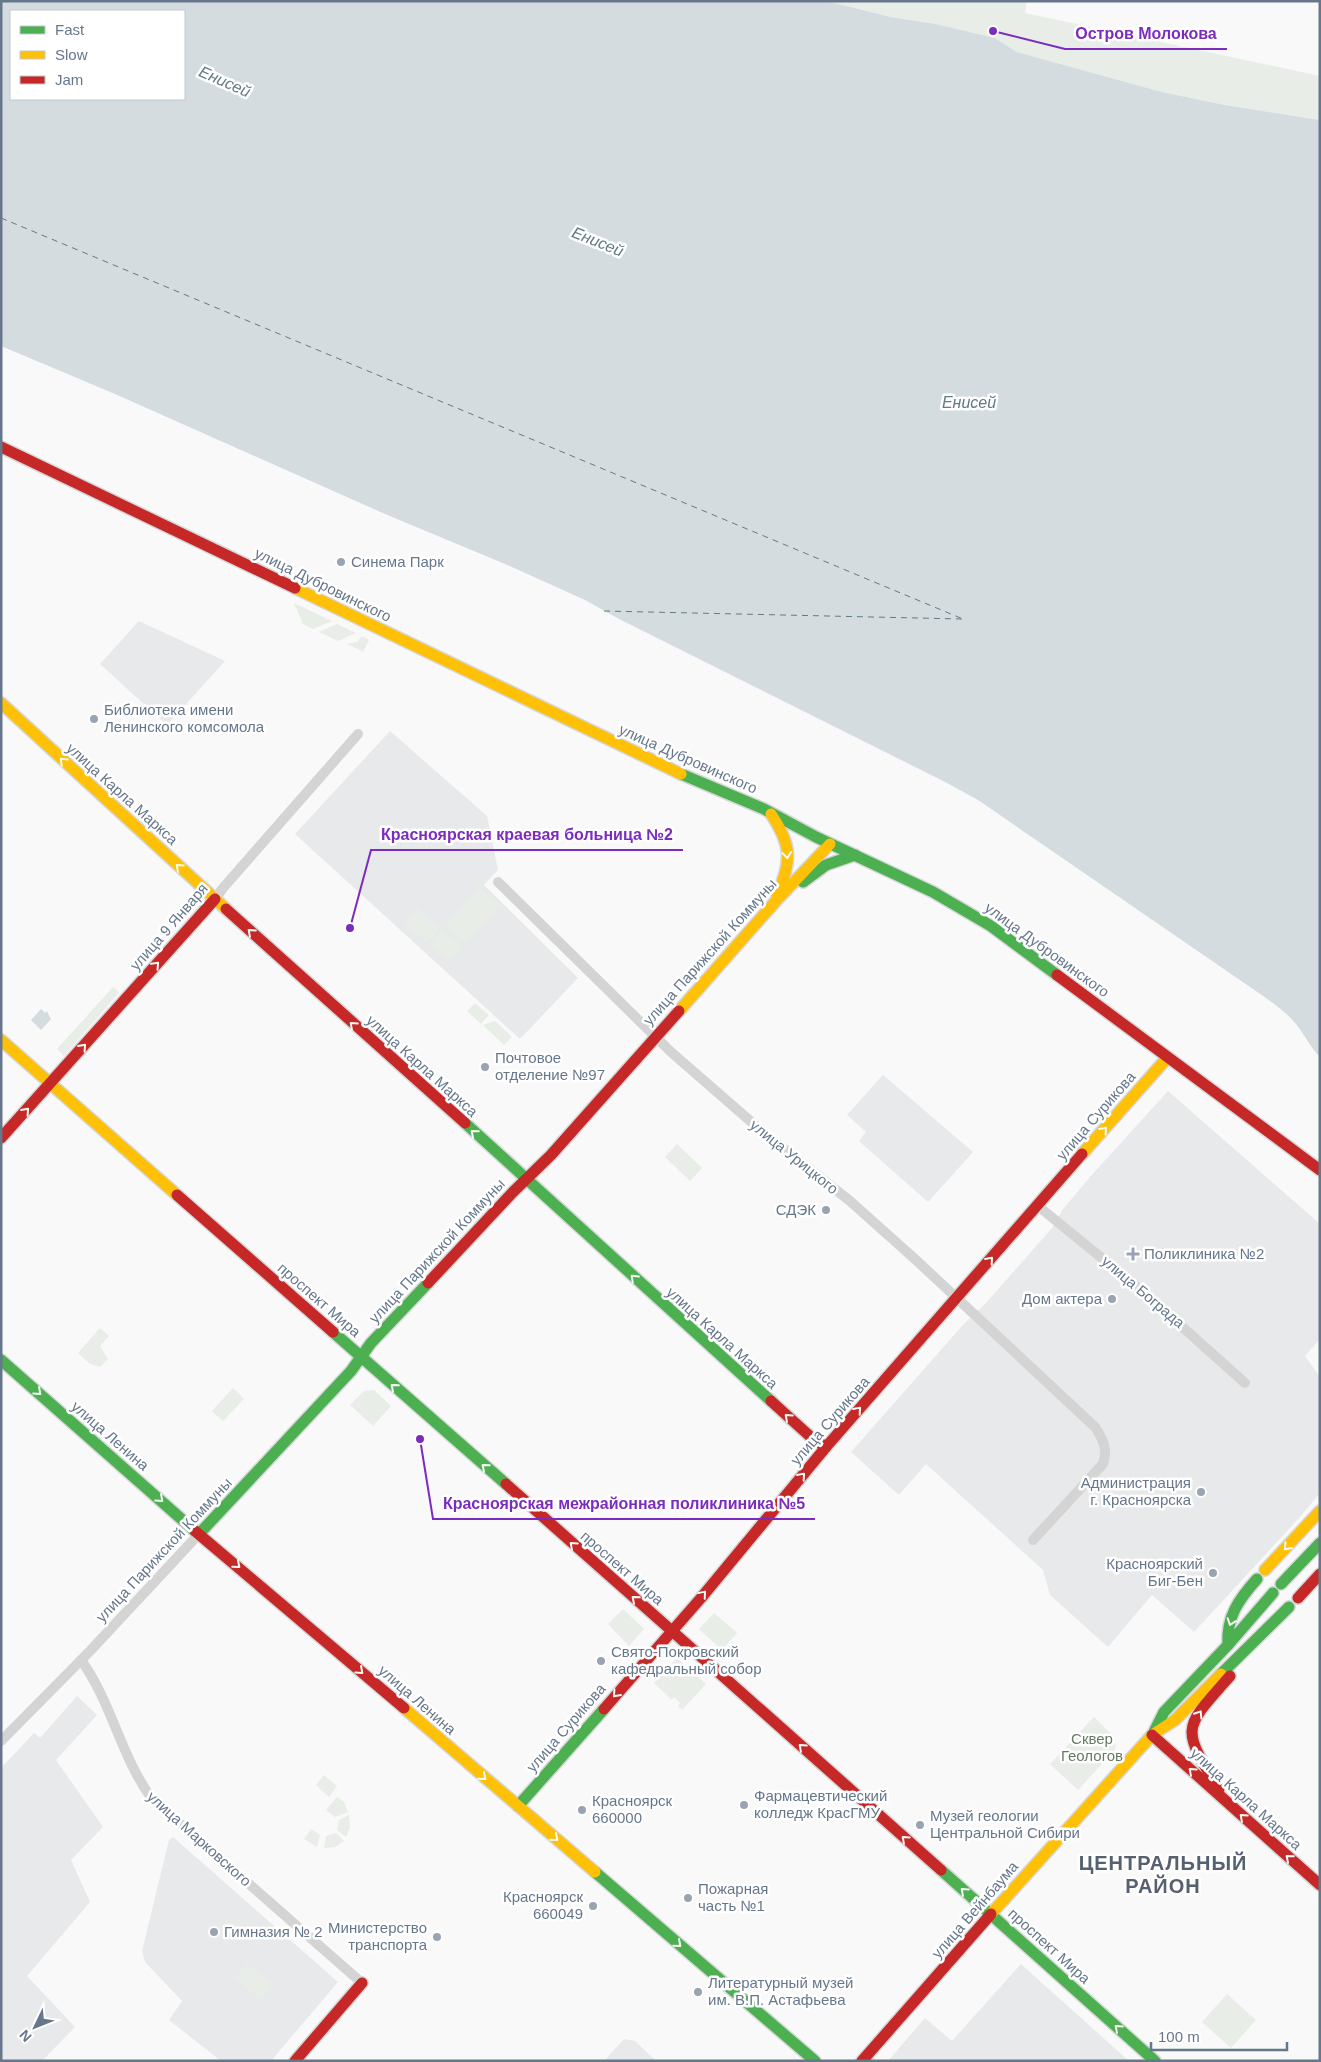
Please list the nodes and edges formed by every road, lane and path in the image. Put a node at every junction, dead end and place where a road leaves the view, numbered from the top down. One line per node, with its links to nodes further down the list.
1 (1, 447): 4 (main road, улица Дубровинского)
2 (1, 703): 8 (main road, улица Карла Маркса, one-way to 2)
3 (358, 734): 8 (street, улица 9 Января)
4 (768, 811): 5 (main road, улица Дубровинского); 9 (main road, one-way to 9)
5 (830, 844): 6 (main road, улица Дубровинского); 9 (main road, улица Парижской Коммуны)
6 (855, 855): 9 (main road); 12 (main road, улица Дубровинского)
7 (498, 882): 10 (street, улица Урицкого)
8 (215, 899): 13 (main road, улица 9 Января, one-way to 8); 16 (main road, улица Карла Маркса, one-way to 8)
9 (775, 902): 10 (main road, улица Парижской Коммуны)
10 (655, 1037): 16 (main road, улица Парижской Коммуны); 18 (street, улица Урицкого)
11 (1, 1040): 13 (main road, проспект Мира)
12 (1167, 1058): 15 (main road, улица Дубровинского); 17 (main road, улица Сурикова, one-way to 12)
13 (50, 1083): 14 (main road, улица 9 Января, one-way to 13); 19 (main road, проспект Мира)
14 (1, 1138)
15 (1320, 1170)
16 (526, 1178): 19 (main road, улица Парижской Коммуны); 22 (main road, улица Карла Маркса, one-way to 16)
17 (1038, 1206): 18 (main road, улица Сурикова, one-way to 17); 21 (street, улица Бограда)
18 (958, 1297): 22 (main road, улица Сурикова, one-way to 18); 25 (street, улица Урицкого)
19 (361, 1357): 24 (main road, улица Парижской Коммуны); 35 (main road, проспект Мира, one-way to 19)
20 (1, 1360): 24 (main road, улица Ленина, one-way to 24)
21 (1245, 1383)
22 (826, 1447): 35 (main road, улица Сурикова, one-way to 22)
23 (1320, 1511): 27 (main road, one-way to 27)
24 (199, 1534): 37 (street, улица Парижской Коммуны); 41 (main road, улица Ленина, one-way to 41)
25 (1033, 1540)
26 (1320, 1543): 30 (main road)
27 (1266, 1570)
28 (1320, 1574): 32 (main road)
29 (1257, 1579): 36 (main road, one-way to 36)
30 (1281, 1584)
31 (1273, 1593): 36 (main road, улица Вейнбаума)
32 (1298, 1598)
33 (1289, 1607): 34 (main road, улица Вейнбаума)
34 (1267, 1630): 38 (main road, улица Вейнбаума); 40 (main road, one-way to 34)
35 (672, 1631): 41 (main road, улица Сурикова, one-way to 41); 43 (main road, проспект Мира, one-way to 35)
36 (1228, 1645): 38 (main road, улица Вейнбаума)
37 (81, 1660): 39 (street, улица Парижской Коммуны); 44 (street, улица Марковского)
38 (1152, 1735): 40 (main road, улица Карла Маркса, one-way to 38); 43 (main road, улица Вейнбаума)
39 (1, 1741)
40 (1228, 1804): 42 (main road, улица Карла Маркса, one-way to 40)
41 (518, 1806): 46 (main road, улица Ленина, one-way to 46)
42 (1320, 1885)
43 (991, 1915): 47 (main road, улица Вейнбаума); 48 (main road, проспект Мира, one-way to 43)
44 (362, 1983): 45 (main road)
45 (295, 2061)
46 (815, 2061)
47 (862, 2061)
48 (1155, 2061)

